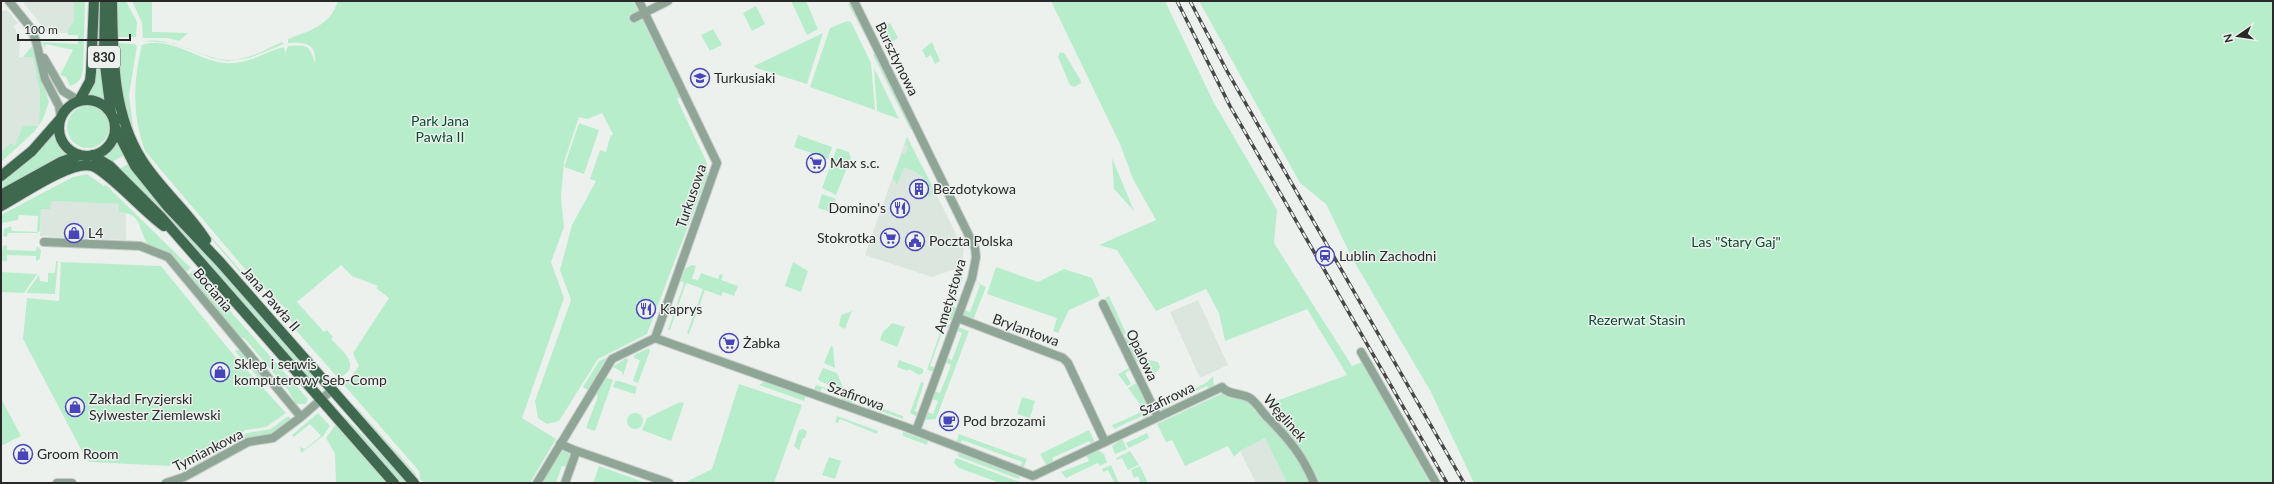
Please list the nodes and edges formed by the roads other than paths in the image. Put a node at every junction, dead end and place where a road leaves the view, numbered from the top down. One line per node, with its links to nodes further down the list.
1 (9, 1): 10 (street)
2 (94, 1): 11 (main road, 830)
3 (105, 1): 12 (main road, 830)
4 (112, 1): 23 (main road)
5 (639, 1): 8 (street, Turkusowa)
6 (668, 1): 8 (street)
7 (854, 1): 15 (street, Bursztynowa)
8 (645, 12): 9 (street); 26 (street, Turkusowa)
9 (634, 18)
10 (38, 47): 11 (street); 13 (street)
11 (79, 101): 12 (main road); 13 (main road, 830)
12 (111, 113): 14 (main road, 830)
13 (61, 118): 16 (main road); 18 (main road, 830)
14 (115, 127): 17 (main road); 23 (main road, Jana Pawła II)
15 (917, 128): 25 (street, Ametystowa)
16 (80, 155): 17 (main road); 19 (main road)
17 (92, 155): 21 (main road, Jana Pawła II)
18 (1, 176)
19 (1, 195)
20 (1, 206): 21 (main road)
21 (176, 234): 30 (main road, Jana Pawła II)
22 (44, 242): 31 (street, Bociania)
23 (220, 262): 29 (main road, Jana Pawła II)
24 (1103, 304): 32 (street, Opalowa)
25 (958, 318): 33 (street, Ametystowa); 34 (street, Brylantowa)
26 (655, 338): 33 (street, Szafirowa); 35 (street)
27 (1361, 352): 47 (street)
28 (1222, 387): 32 (street, Szafirowa); 46 (street, Węglinek)
29 (332, 390): 30 (street); 42 (main road, Jana Pawła II)
30 (321, 399): 31 (street); 41 (main road, Jana Pawła II)
31 (301, 417): 40 (street, Tymiankowa)
32 (1158, 418): 34 (street, Szafirowa)
33 (916, 431): 37 (street, Szafirowa)
34 (1105, 442): 37 (street, Szafirowa)
35 (560, 444): 36 (street); 43 (street)
36 (574, 450): 44 (street); 45 (street)
37 (1034, 479)
38 (57, 483): 39 (street)
39 (72, 483)
40 (166, 483)
41 (394, 483)
42 (414, 483)
43 (537, 483)
44 (565, 483)
45 (669, 483)
46 (1314, 483)
47 (1436, 483)

